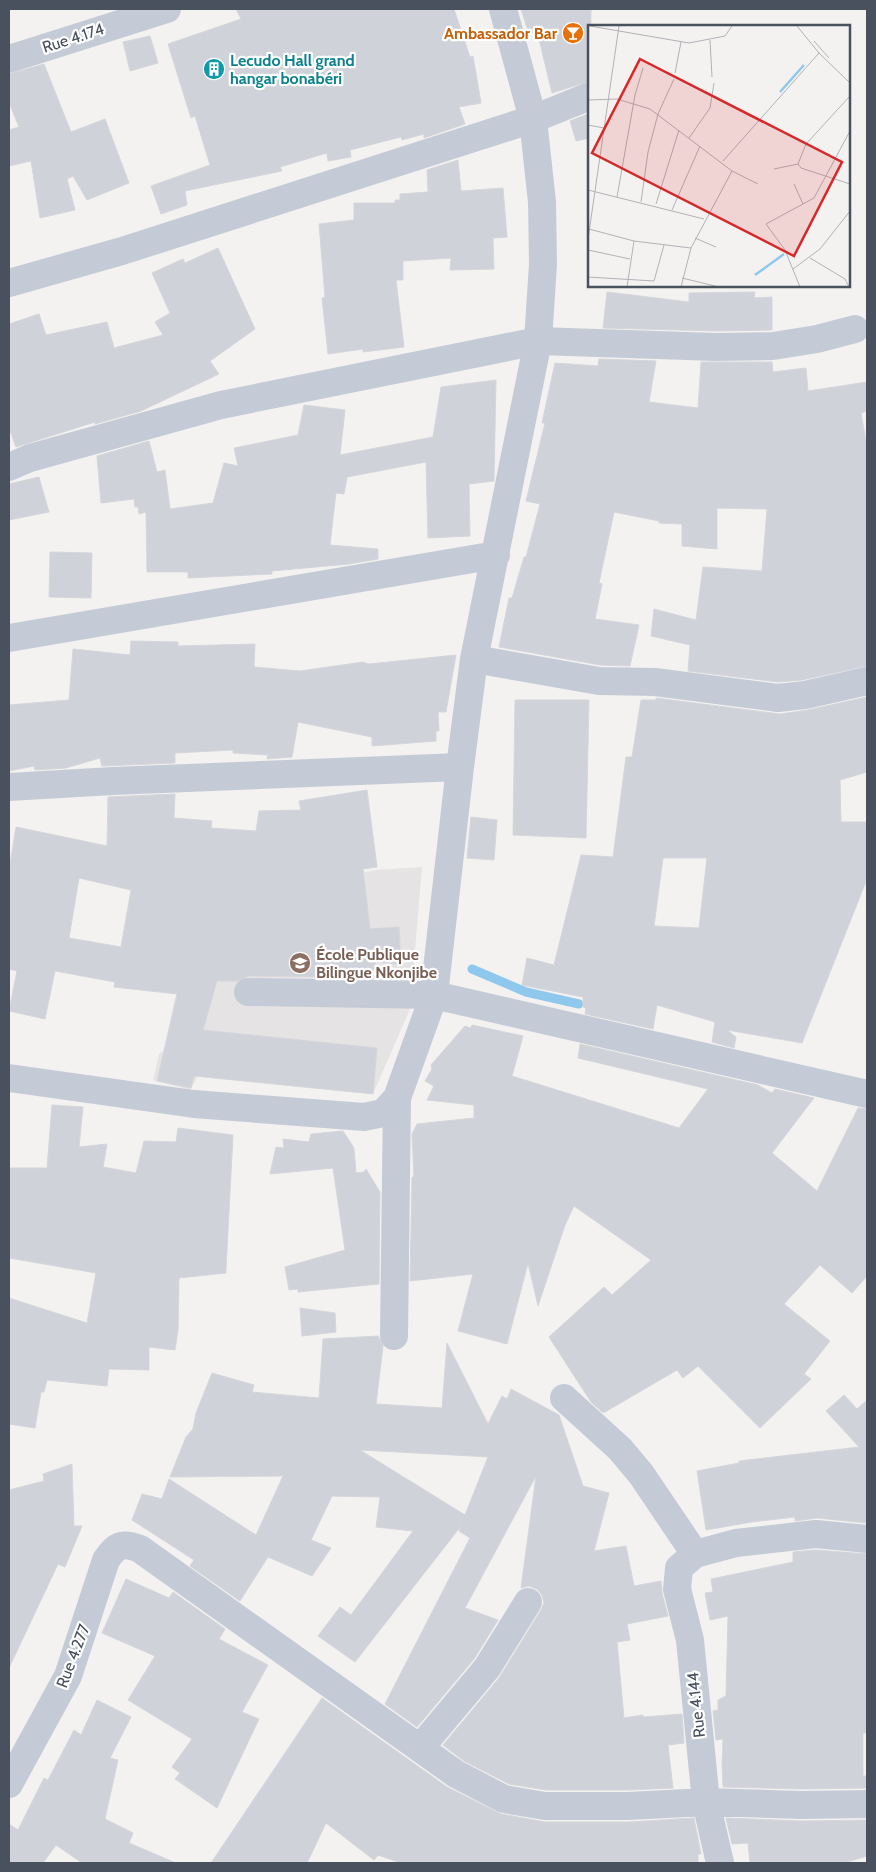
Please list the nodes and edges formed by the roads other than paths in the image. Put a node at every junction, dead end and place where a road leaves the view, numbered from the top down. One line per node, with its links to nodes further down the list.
1 (167, 9): 3 (street, Rue 4.174)
2 (503, 9): 5 (street)
3 (9, 59)
4 (588, 97): 5 (street)
5 (533, 119): 6 (street); 8 (street)
6 (9, 283)
7 (854, 329): 8 (street)
8 (538, 341): 9 (street); 10 (street)
9 (9, 467)
10 (496, 555): 11 (street); 12 (street)
11 (9, 638)
12 (474, 660): 13 (street); 14 (street)
13 (867, 681)
14 (460, 768): 15 (street); 17 (street)
15 (9, 787)
16 (248, 992): 17 (street)
17 (434, 995): 19 (street); 20 (street)
18 (9, 1078): 20 (street)
19 (867, 1094)
20 (397, 1098): 21 (street)
21 (394, 1336)
22 (564, 1398): 24 (street)
23 (867, 1539): 24 (street)
24 (695, 1554): 28 (street, Rue 4.144)
25 (528, 1602): 26 (street)
26 (420, 1748): 27 (street, Rue 4.277); 28 (street)
27 (9, 1784)
28 (706, 1802): 29 (street); 30 (street, Rue 4.144)
29 (867, 1804)
30 (720, 1863)

